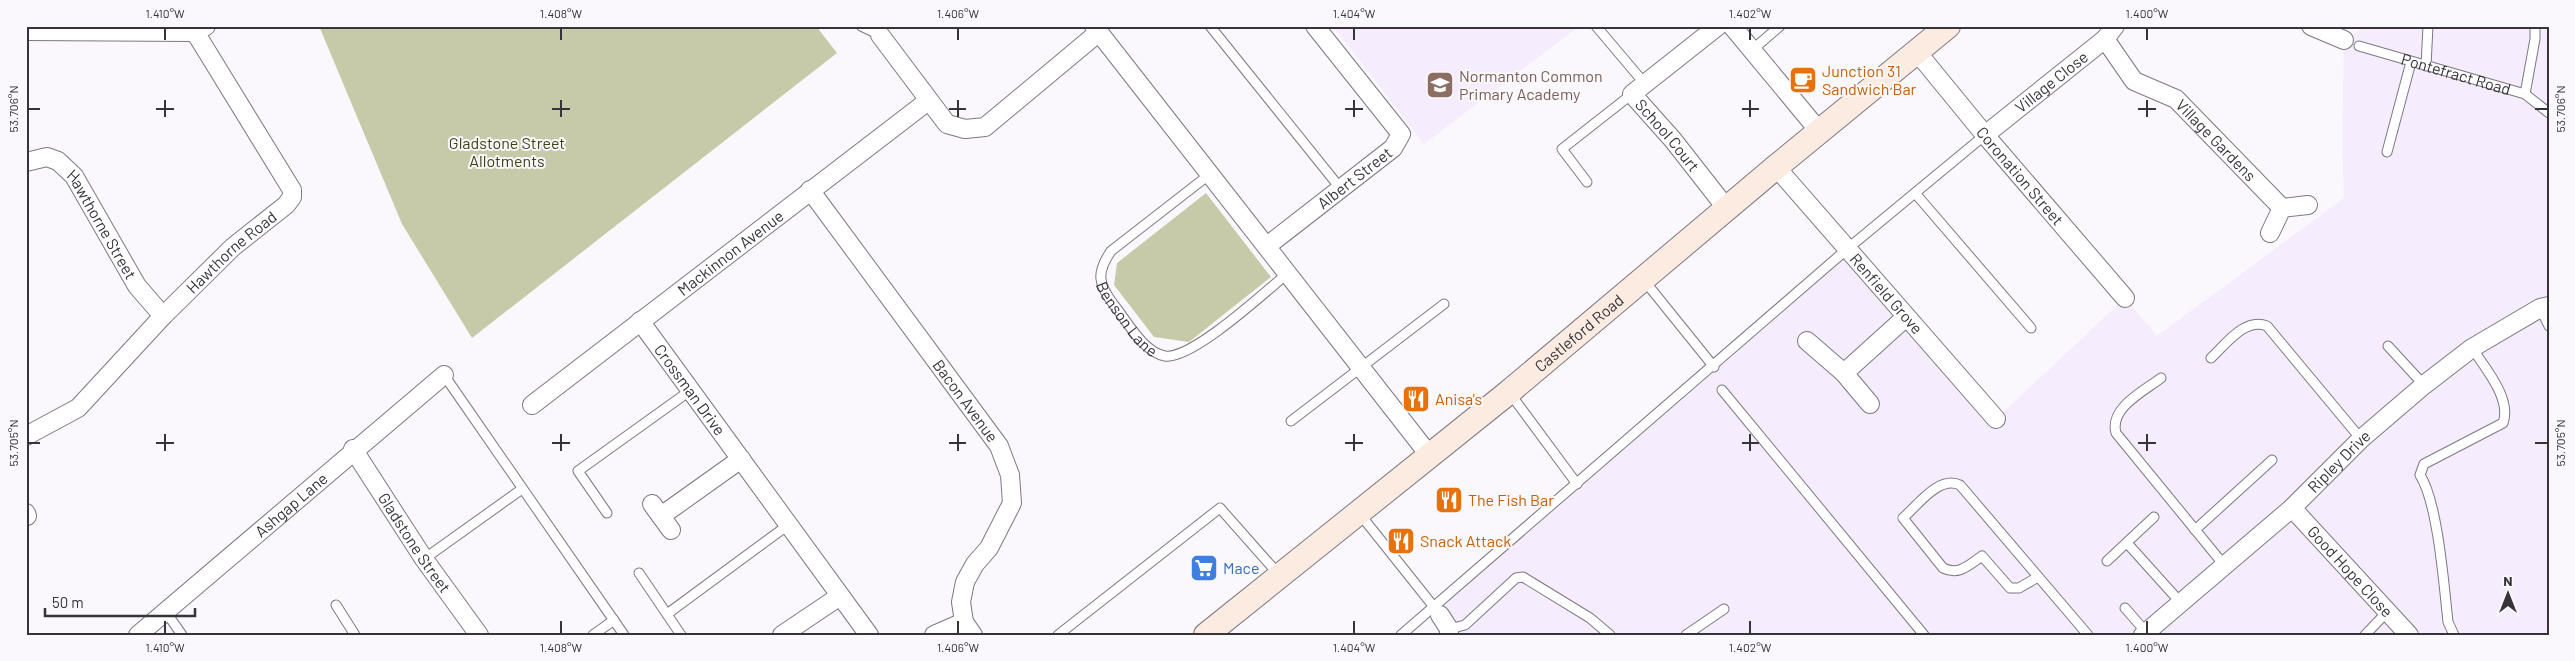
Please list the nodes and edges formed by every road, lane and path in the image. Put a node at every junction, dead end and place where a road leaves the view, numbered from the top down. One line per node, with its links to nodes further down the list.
1 (861, 26): 16 (lane)
2 (1210, 26): 33 (lane)
3 (1315, 26): 33 (street, Albert Street)
4 (1596, 26): 22 (lane)
5 (1718, 26): 22 (street)
6 (1732, 26): 18 (street)
7 (1780, 26): 18 (lane)
8 (1948, 26): 19 (street, Castleford Road)
9 (2311, 26): 17 (street, Pontefract Road)
10 (2428, 26): 21 (lane)
11 (2535, 26): 23 (lane)
12 (200, 29): 14 (street); 47 (street, Hawthorne Road)
13 (1096, 29): 24 (street); 31 (street)
14 (26, 31)
15 (2110, 33): 27 (street, Village Close); 37 (street, Village Gardens)
16 (880, 34): 24 (street)
17 (2352, 43): 20 (lane, Pontefract Road)
18 (1751, 50): 26 (street)
19 (1917, 52): 26 (street, Castleford Road); 27 (street, Coronation Street)
20 (2411, 62): 21 (lane, Pontefract Road); 28 (lane)
21 (2426, 66): 23 (lane, Pontefract Road)
22 (1639, 89): 32 (lane, School Court); 38 (street, School Court)
23 (2526, 94): 25 (lane, Pontefract Road)
24 (928, 101): 34 (street, Mackinnon Avenue)
25 (2549, 113)
26 (1819, 131): 30 (street, Castleford Road)
27 (1985, 135): 35 (lane); 44 (street, Coronation Street)
28 (2387, 152)
29 (26, 162): 47 (street, Hawthorne Street)
30 (1776, 167): 38 (street, Castleford Road); 41 (street, Renfield Grove)
31 (1210, 174): 40 (street); 42 (lane, Benson Lane)
32 (1587, 182)
33 (1341, 188): 40 (street, Albert Street)
34 (810, 190): 49 (street, Mackinnon Avenue); 101 (street, Bacon Avenue)
35 (1915, 192): 41 (lane); 51 (lane)
36 (2308, 205): 37 (street)
37 (2282, 208): 39 (street)
38 (1727, 209): 43 (street, Castleford Road)
39 (2270, 233)
40 (1267, 246): 42 (street)
41 (1846, 250): 48 (street, Renfield Grove); 57 (lane)
42 (1288, 273): 56 (street)
43 (1643, 279): 57 (lane); 64 (street, Castleford Road)
44 (2126, 298)
45 (1444, 304): 56 (lane)
46 (2544, 307): 50 (lane); 54 (street, Ripley Drive)
47 (163, 316): 69 (street, Hawthorne Road)
48 (1906, 317): 58 (street); 67 (street, Renfield Grove)
49 (640, 322): 62 (street, Crossman Drive); 66 (street, Mackinnon Avenue)
50 (2549, 326)
51 (2031, 328)
52 (1806, 340): 58 (street)
53 (2388, 346): 61 (lane)
54 (2472, 348): 61 (street, Ripley Drive); 122 (lane)
55 (2212, 358): 70 (lane)
56 (1362, 366): 68 (lane); 72 (street)
57 (1714, 366): 75 (lane)
58 (1844, 373): 65 (street)
59 (444, 375): 71 (street, Ashgap Lane); 76 (lane)
60 (2161, 378): 83 (lane)
61 (2424, 385): 70 (street, Ripley Drive)
62 (691, 390): 73 (street, Crossman Drive); 78 (lane)
63 (1722, 390): 118 (lane)
64 (1509, 392): 72 (street, Castleford Road); 75 (lane)
65 (1870, 404)
66 (532, 405)
67 (1996, 419)
68 (1291, 421)
69 (26, 436)
70 (2360, 439): 77 (street, Ripley Drive)
71 (354, 449): 85 (street, Gladstone Street); 96 (street, Ashgap Lane)
72 (1430, 456): 79 (street, Castleford Road)
73 (741, 459): 80 (street); 82 (street, Crossman Drive)
74 (2272, 460): 83 (lane)
75 (1577, 484): 100 (lane)
76 (522, 489): 85 (lane); 99 (lane)
77 (2292, 508): 87 (street, Ripley Drive); 97 (street, Good Hope Close)
78 (607, 513)
79 (1359, 513): 89 (street, Castleford Road); 100 (lane)
80 (661, 517)
81 (2154, 517): 84 (lane)
82 (788, 525): 91 (street, Crossman Drive); 98 (lane)
83 (2195, 530): 87 (lane)
84 (2127, 543): 86 (lane); 92 (lane)
85 (424, 559): 106 (street, Gladstone Street)
86 (2107, 561)
87 (2224, 565): 92 (street, Ripley Drive)
88 (639, 573): 98 (lane)
89 (1280, 576): 113 (lane); 114 (street, Castleford Road)
90 (2038, 577): 90 (lane); 119 (lane)
91 (840, 596): 110 (street); 111 (street, Crossman Drive)
92 (2181, 603): 102 (street, Ripley Drive)
93 (336, 605): 105 (lane)
94 (2125, 608): 102 (lane)
95 (1724, 609): 117 (lane)
96 (166, 612): 103 (street, Ashgap Lane); 104 (lane)
97 (2388, 612): 120 (lane); 121 (street, Good Hope Close)
98 (667, 614): 109 (lane)
99 (614, 620): 107 (lane); 108 (lane)
100 (1443, 622): 115 (lane); 116 (lane)
101 (968, 629): 112 (street)
102 (2145, 634)
103 (138, 635)
104 (182, 635)
105 (355, 635)
106 (479, 635)
107 (593, 635)
108 (624, 635)
109 (681, 635)
110 (782, 635)
111 (869, 635)
112 (934, 635)
113 (1058, 635)
114 (1206, 635)
115 (1401, 635)
116 (1610, 635)
117 (1686, 635)
118 (1924, 635)
119 (2088, 635)
120 (2364, 635)
121 (2409, 635)
122 (2454, 635)

